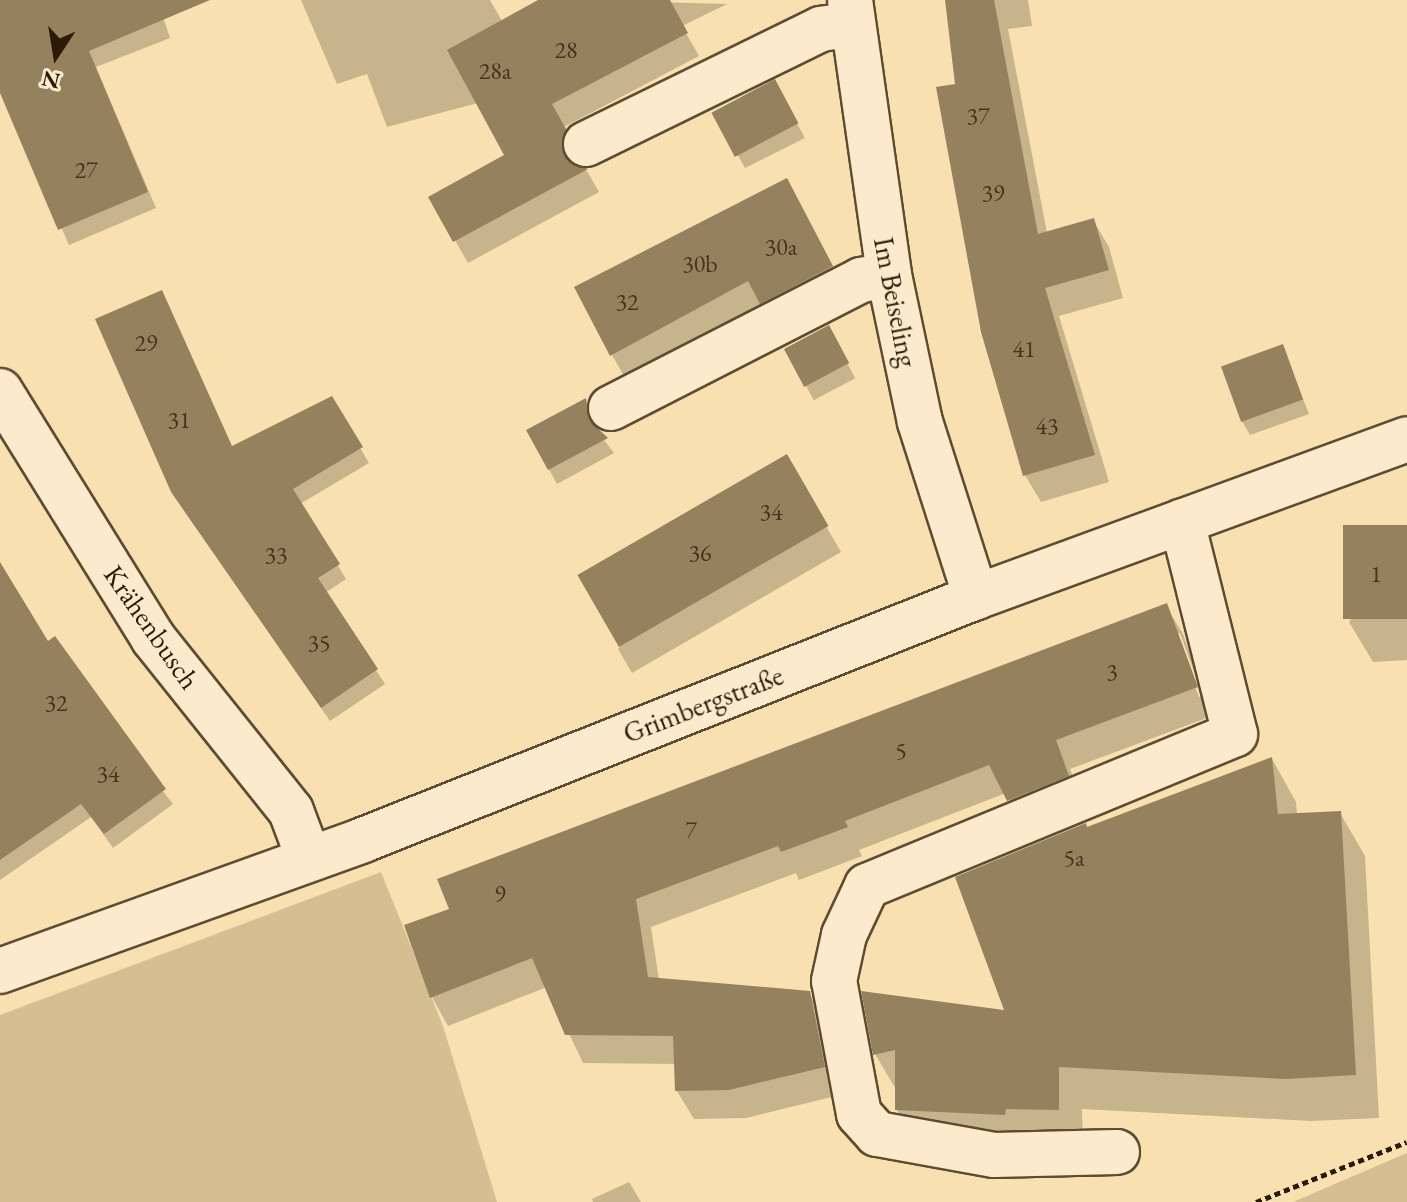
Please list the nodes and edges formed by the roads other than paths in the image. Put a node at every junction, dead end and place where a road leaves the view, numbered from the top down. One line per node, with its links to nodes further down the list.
1 (851, 12): 2 (street); 3 (street, Im Beiseling)
2 (586, 144)
3 (889, 275): 5 (street); 8 (street, Im Beiseling)
4 (0, 391): 9 (street, Krähenbusch)
5 (611, 408)
6 (1407, 439): 7 (street, Grimbergstraße)
7 (1182, 521): 8 (street, Grimbergstraße); 11 (street)
8 (976, 597): 9 (street, Grimbergstraße)
9 (309, 859): 10 (street, Grimbergstraße)
10 (0, 971)
11 (1117, 1152)

